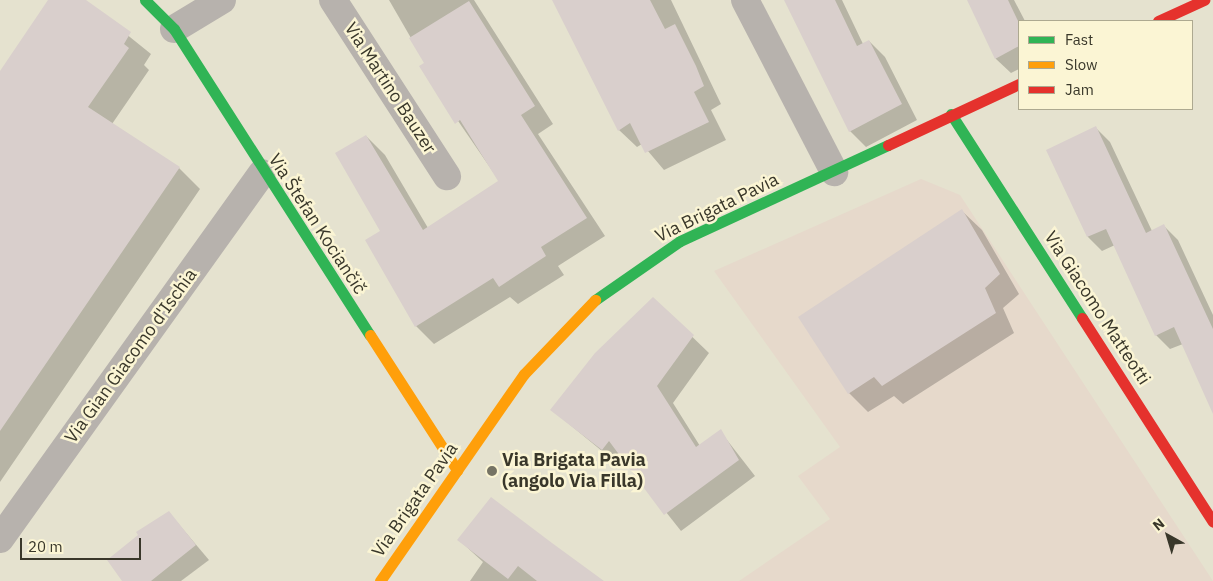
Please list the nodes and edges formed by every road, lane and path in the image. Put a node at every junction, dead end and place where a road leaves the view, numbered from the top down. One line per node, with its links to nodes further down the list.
1 (144, 0): 7 (street, Via Štefan Kociančič)
2 (222, 0): 7 (street)
3 (332, 0): 12 (street, Via Martino Bauzer)
4 (745, 0): 10 (street)
5 (1204, 0): 6 (street)
6 (1160, 20)
7 (174, 30): 11 (street, Via Štefan Kociančič)
8 (1018, 84): 9 (street, Via Brigata Pavia)
9 (951, 114): 10 (street, Via Brigata Pavia); 14 (street, Via Giacomo Matteotti)
10 (834, 172): 13 (street, Via Brigata Pavia)
11 (262, 173): 13 (street, Via Štefan Kociančič); 15 (street, Via Gian Giacomo d'Ischia)
12 (447, 176)
13 (458, 470): 16 (street, Via Brigata Pavia)
14 (1213, 522)
15 (0, 539)
16 (380, 581)

